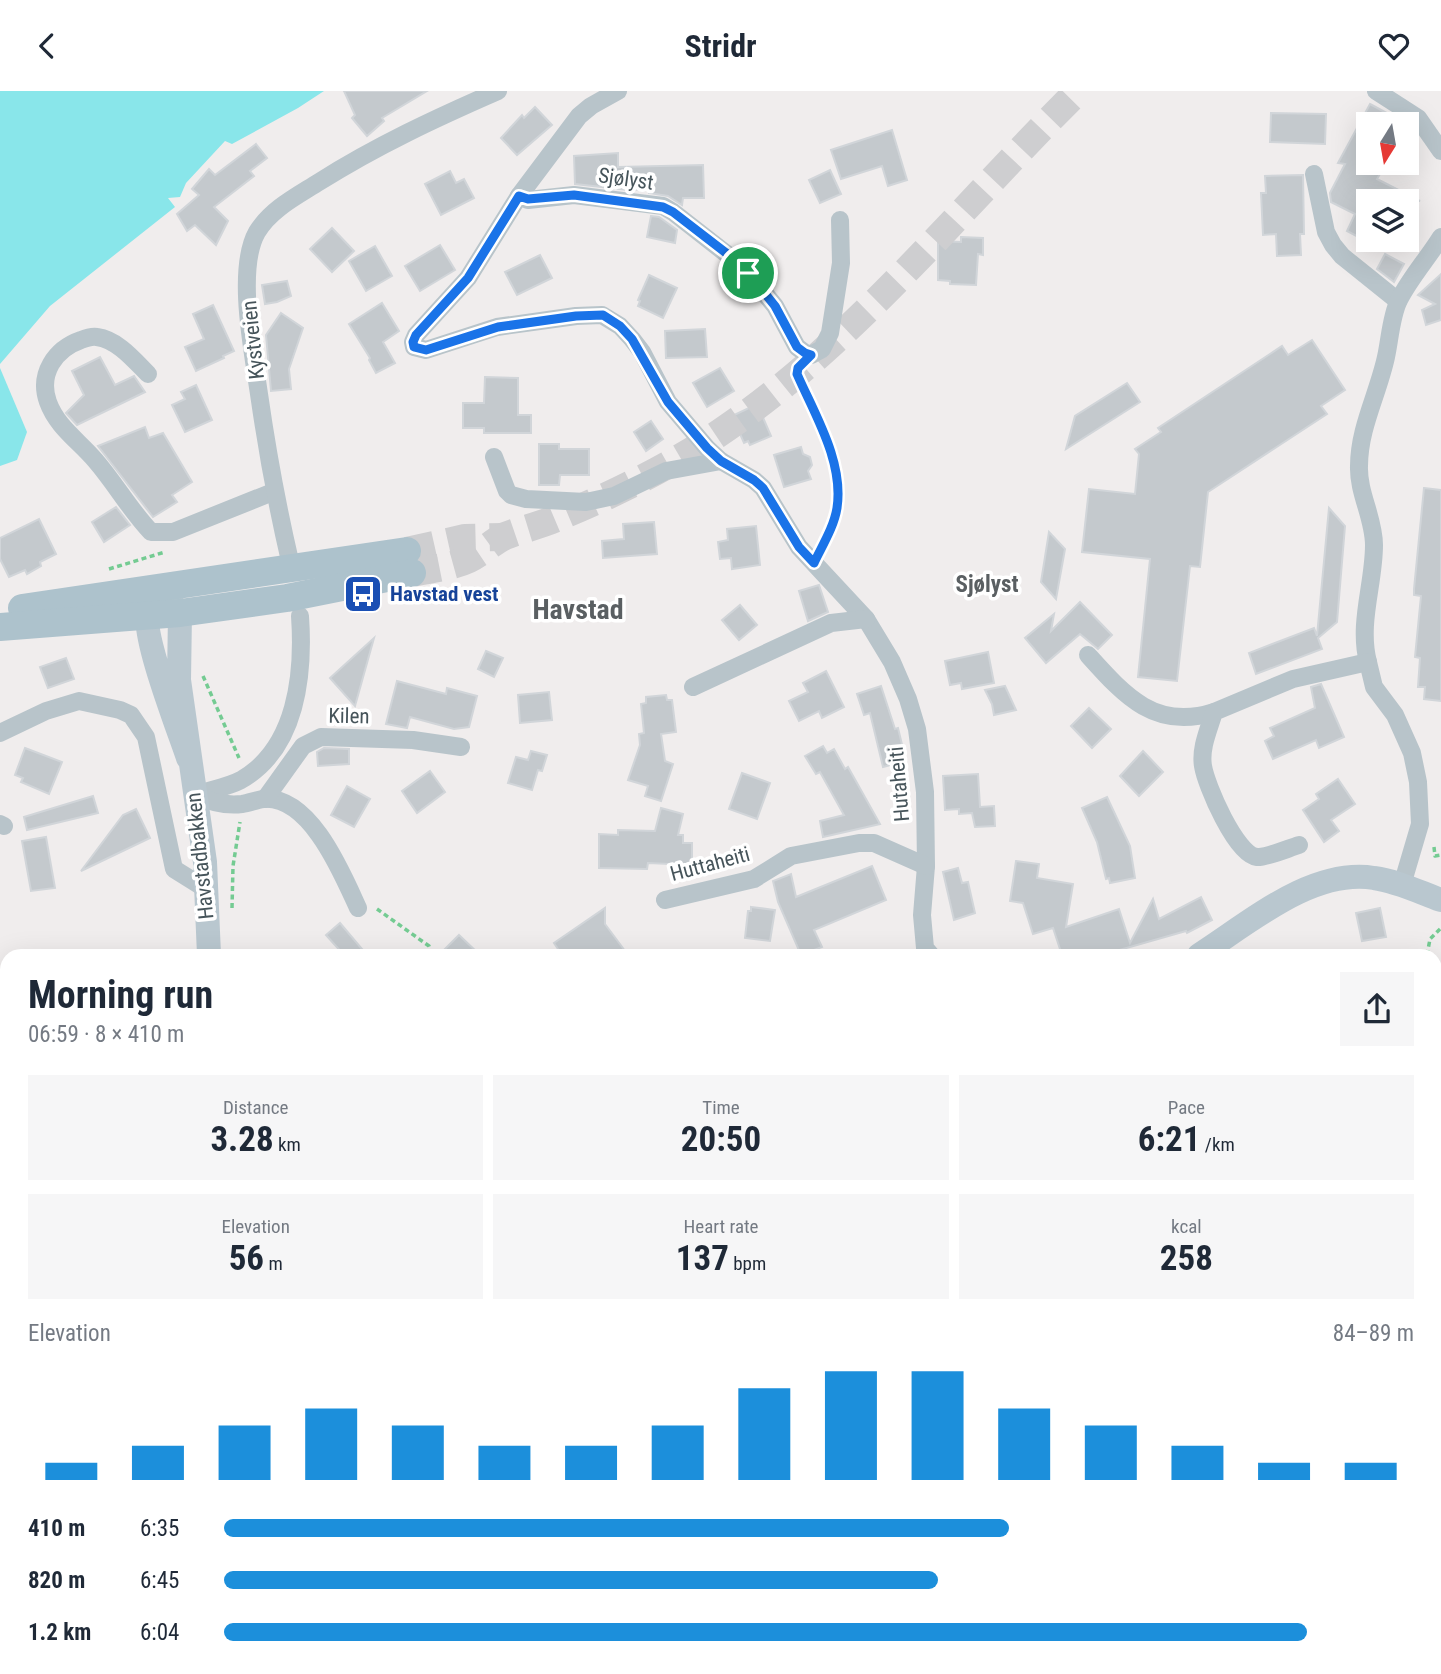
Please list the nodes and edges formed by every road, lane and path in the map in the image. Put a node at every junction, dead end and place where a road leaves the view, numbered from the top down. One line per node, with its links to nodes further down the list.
1 (498, 91): 14 (street, Kystveien)
2 (618, 91): 6 (street)
3 (1376, 91): 4 (street)
4 (1441, 151)
5 (1314, 174): 9 (street)
6 (519, 196): 10 (street, Sjølyst); 13 (street, Hutaheiti)
7 (840, 220): 10 (street)
8 (1441, 237): 9 (street)
9 (1398, 300): 25 (street)
10 (811, 355): 16 (path)
11 (148, 375): 14 (street)
12 (494, 457): 13 (street)
13 (721, 461): 16 (street, Hutaheiti)
14 (273, 492): 15 (street, Kystveien)
15 (290, 561)
16 (814, 563): 22 (street, Hutaheiti)
17 (159, 589): 18 (main road); 19 (main road); 19 (main road); 20 (main road)
18 (0, 613)
19 (180, 613): 20 (main road); 32 (main road, Havstadbakken)
20 (147, 615): 23 (main road); 32 (main road, Havstadbakken)
21 (300, 616): 33 (street)
22 (866, 619): 27 (street); 39 (street, Hutaheiti)
23 (0, 627)
24 (1088, 655): 28 (street)
25 (1368, 661): 28 (street); 40 (street)
26 (200, 670): 31 (path)
27 (693, 687)
28 (1214, 712): 36 (street)
29 (0, 733): 41 (street)
30 (461, 747): 34 (street, Kilen)
31 (239, 754)
32 (188, 758): 33 (main road, Havstadbakken)
33 (195, 795): 34 (street); 41 (main road, Havstadbakken)
34 (265, 799): 44 (street)
35 (241, 811): 45 (path)
36 (1299, 845)
37 (1441, 855): 38 (path)
38 (1435, 856)
39 (926, 866): 42 (street, Huttaheiti); 49 (street, Hutaheiti)
40 (1402, 885): 43 (main road); 50 (main road)
41 (206, 888): 47 (main road, Havstadbakken)
42 (665, 900)
43 (1441, 900)
44 (358, 908): 48 (path)
45 (232, 916)
46 (1441, 927): 51 (path)
47 (209, 949)
48 (430, 949)
49 (926, 949)
50 (1208, 949)
51 (1428, 949)

